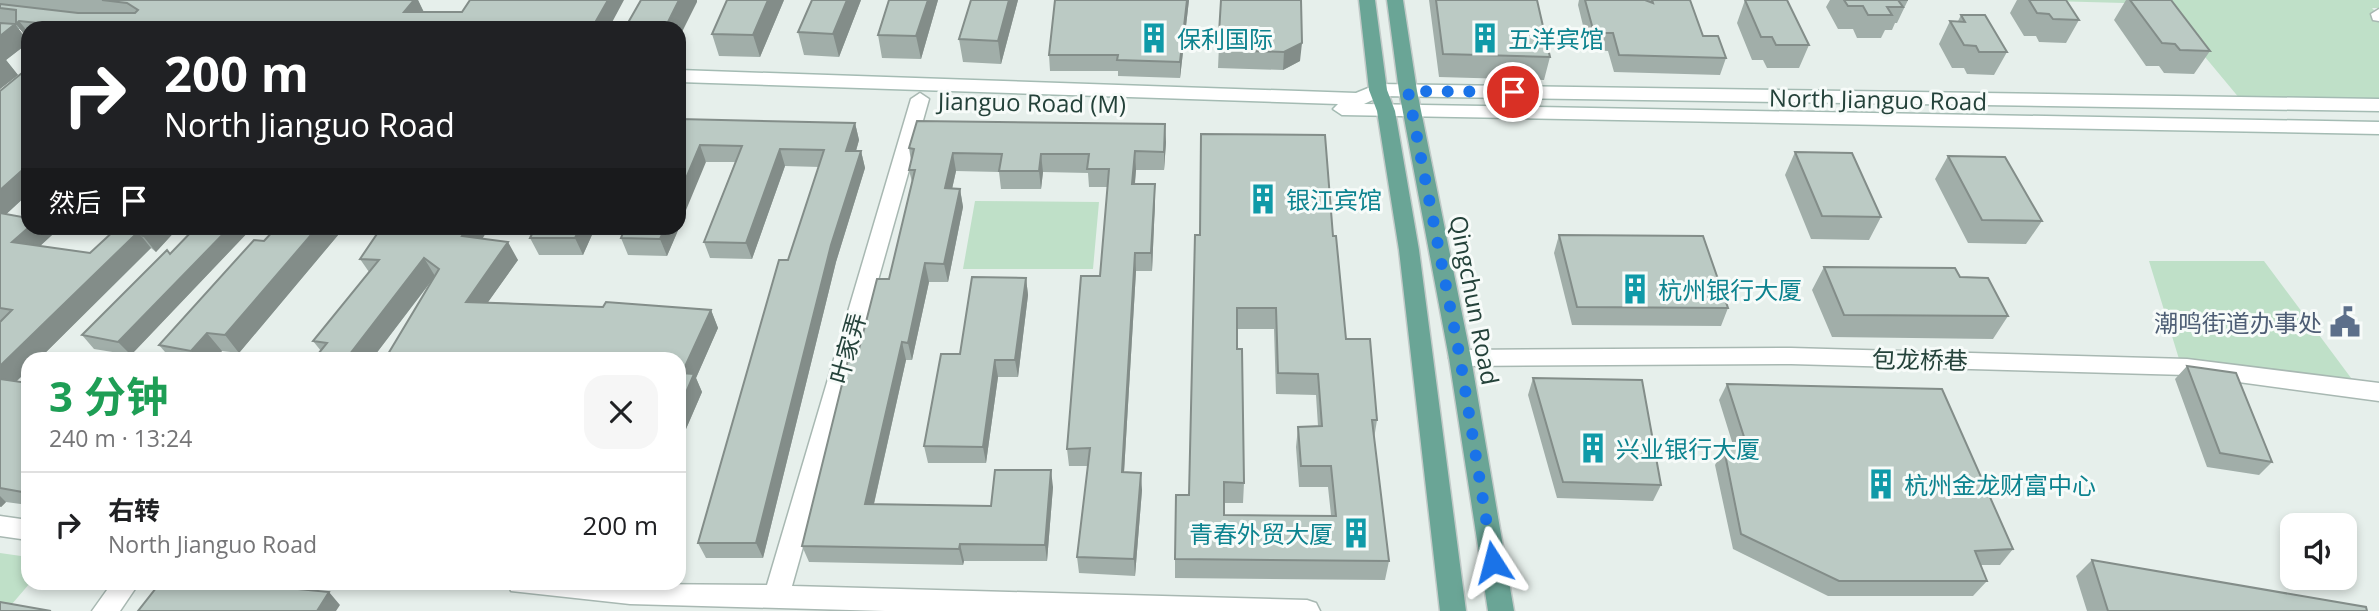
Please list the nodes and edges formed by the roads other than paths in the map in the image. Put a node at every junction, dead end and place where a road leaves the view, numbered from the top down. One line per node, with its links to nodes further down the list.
1 (1367, 0): 8 (main road)
2 (1395, 0): 9 (main road, Qingchun Road)
3 (0, 32): 4 (main road)
4 (21, 34)
5 (686, 76): 8 (main road, Jianguo Road (M))
6 (686, 90): 7 (main road, Jianguo Road (M))
7 (920, 99): 8 (main road, Jianguo Road (M)); 18 (main road, 叶家弄)
8 (1382, 101): 9 (main road, North Jianguo Road); 22 (main road)
9 (1409, 101): 10 (main road, North Jianguo Road); 11 (main road, North Jianguo Road); 12 (main road, Qingchun Road)
10 (2379, 105)
11 (2379, 128)
12 (1460, 358): 13 (main road, 包龙桥巷); 23 (main road, Qingchun Road)
13 (2379, 392)
14 (0, 526): 15 (main road)
15 (21, 529)
16 (122, 590): 20 (main road)
17 (559, 590): 19 (main road)
18 (776, 597): 19 (main road); 21 (main road)
19 (627, 602)
20 (105, 611)
21 (1307, 611)
22 (1452, 611)
23 (1501, 611)

